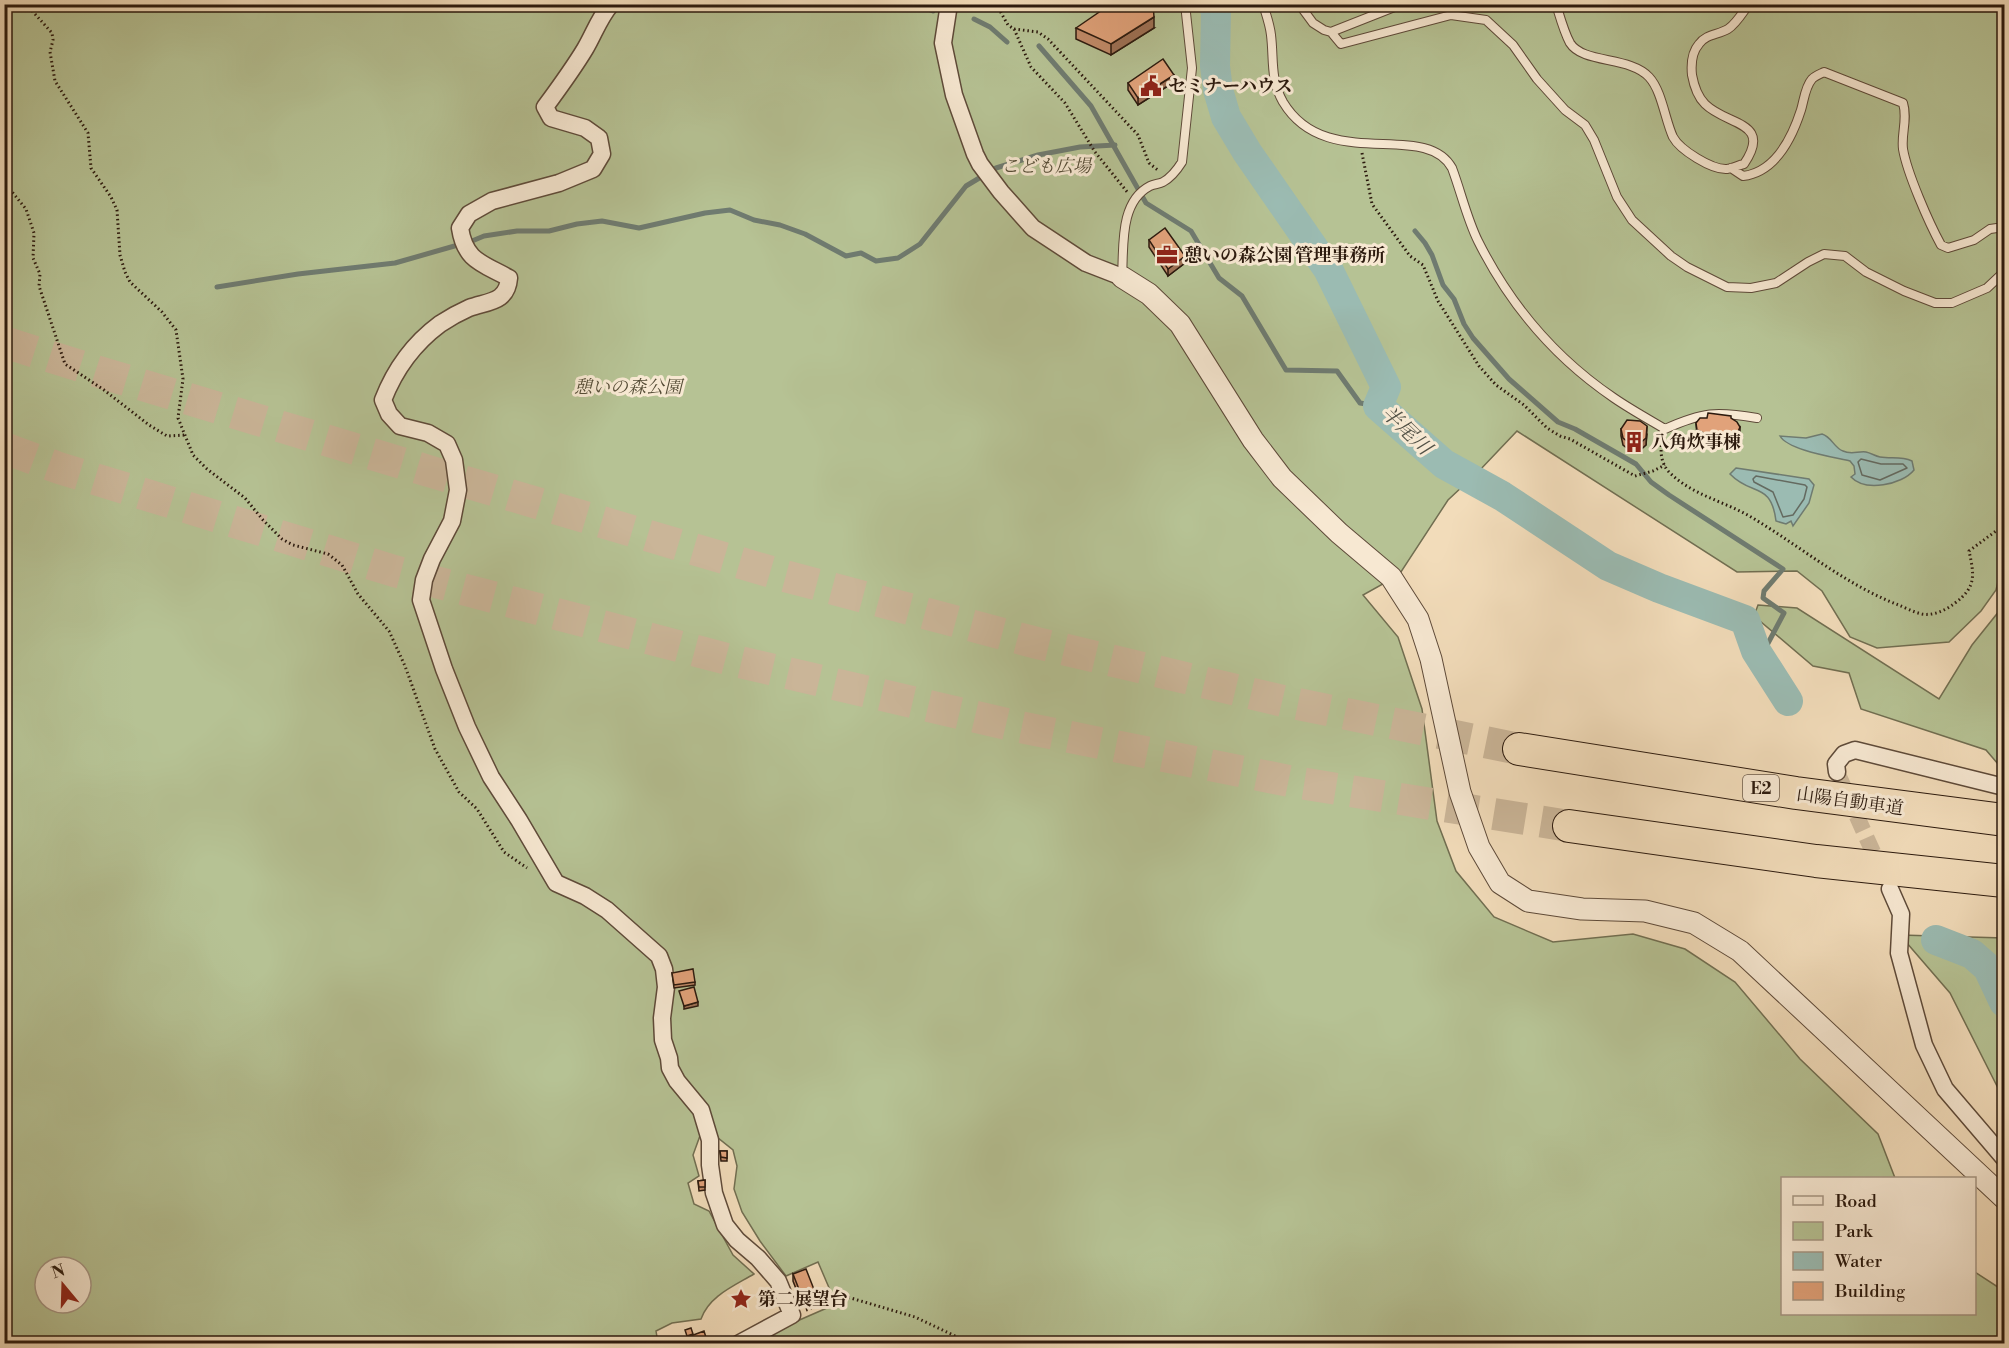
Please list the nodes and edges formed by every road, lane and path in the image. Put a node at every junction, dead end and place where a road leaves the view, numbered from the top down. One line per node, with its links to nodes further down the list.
1 (26, 4): 23 (path)
2 (611, 4): 31 (street)
3 (949, 4): 20 (street)
4 (996, 4): 11 (path)
5 (1185, 4): 15 (lane)
6 (1263, 4): 13 (lane)
7 (1299, 4): 12 (lane)
8 (1401, 4): 12 (lane)
9 (1556, 4): 14 (lane)
10 (1749, 4): 14 (lane)
11 (1014, 29): 15 (path); 17 (path)
12 (1331, 32): 19 (lane)
13 (1361, 144): 22 (lane); 24 (path)
14 (1731, 168): 18 (lane)
15 (1166, 180): 17 (lane)
16 (4, 182): 23 (path)
17 (1134, 200): 20 (lane)
18 (2004, 227)
19 (2004, 272)
20 (1122, 277): 35 (street)
21 (1756, 418): 22 (lane)
22 (1665, 429): 24 (path)
23 (186, 435): 31 (path)
24 (1665, 465): 25 (path)
25 (2004, 525)
26 (1519, 749): 29 (highway, 山陽自動車道 / E2)
27 (1837, 772): 28 (street)
28 (2004, 786)
29 (2004, 820)
30 (1569, 826): 32 (highway)
31 (548, 871): 36 (street)
32 (2004, 881)
33 (1890, 889): 34 (street)
34 (2004, 1158)
35 (2004, 1198)
36 (792, 1315): 37 (street); 38 (path)
37 (738, 1344)
38 (972, 1344)

